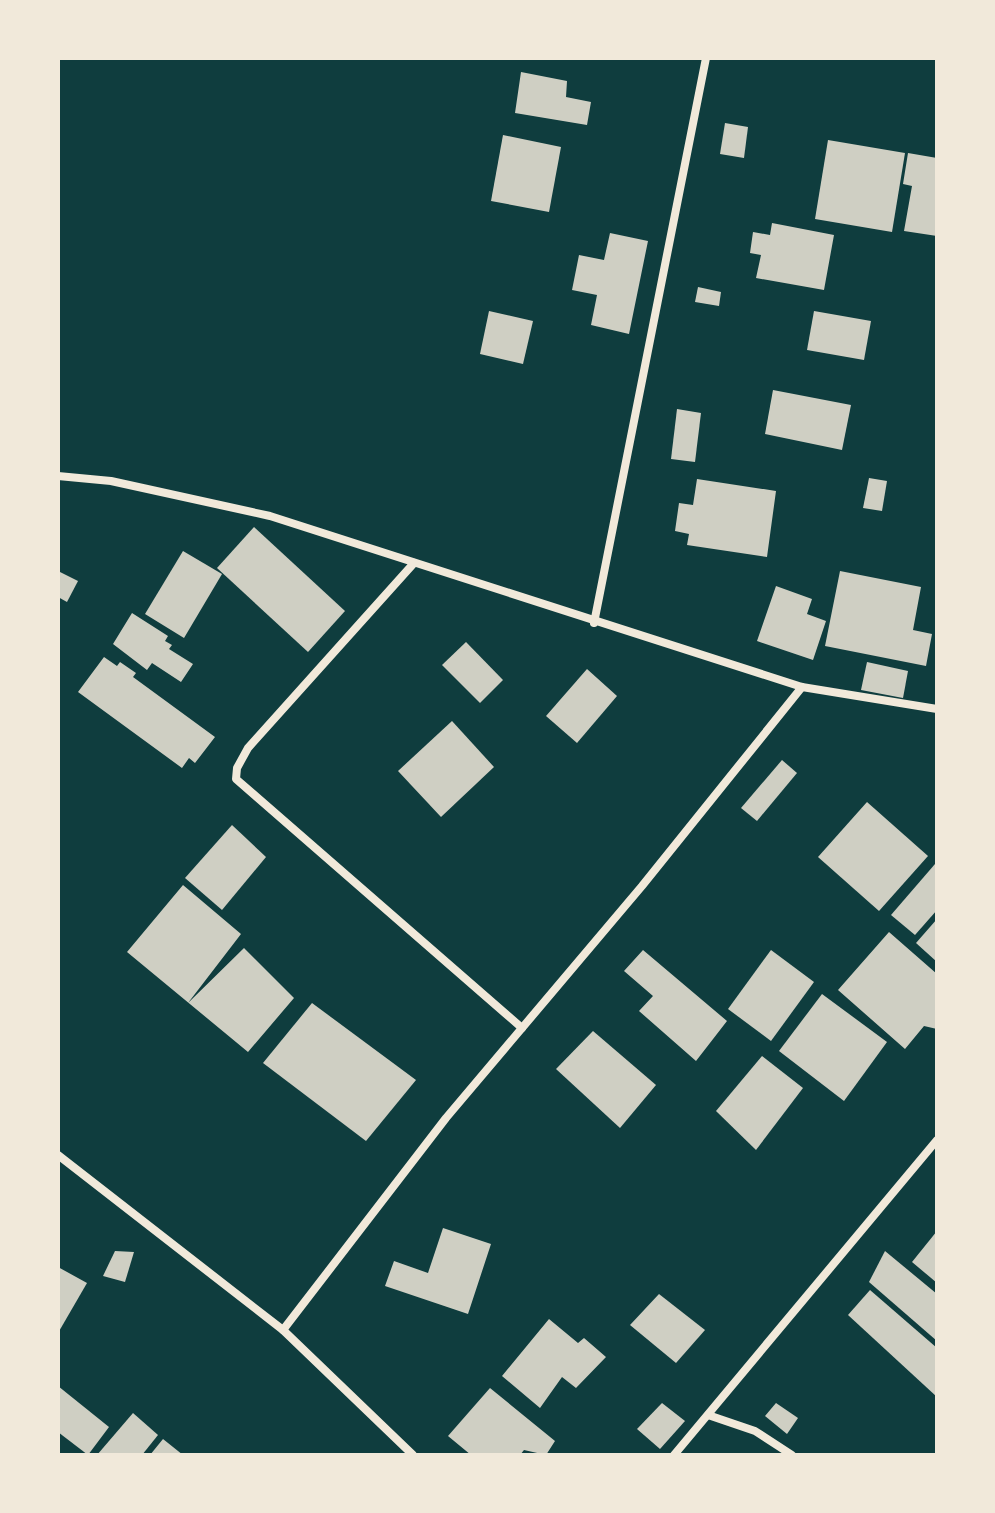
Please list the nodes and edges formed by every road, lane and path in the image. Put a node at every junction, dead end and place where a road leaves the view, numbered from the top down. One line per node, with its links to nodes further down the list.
1 (706, 58): 4 (street)
2 (58, 476): 3 (street)
3 (414, 563): 4 (street); 7 (street)
4 (594, 623): 5 (street)
5 (802, 687): 6 (street); 7 (street)
6 (937, 709)
7 (522, 1028): 10 (street)
8 (937, 1140): 11 (street)
9 (58, 1155): 10 (street)
10 (283, 1330): 12 (street)
11 (708, 1415): 13 (street); 14 (street)
12 (413, 1455)
13 (674, 1455)
14 (792, 1455)

